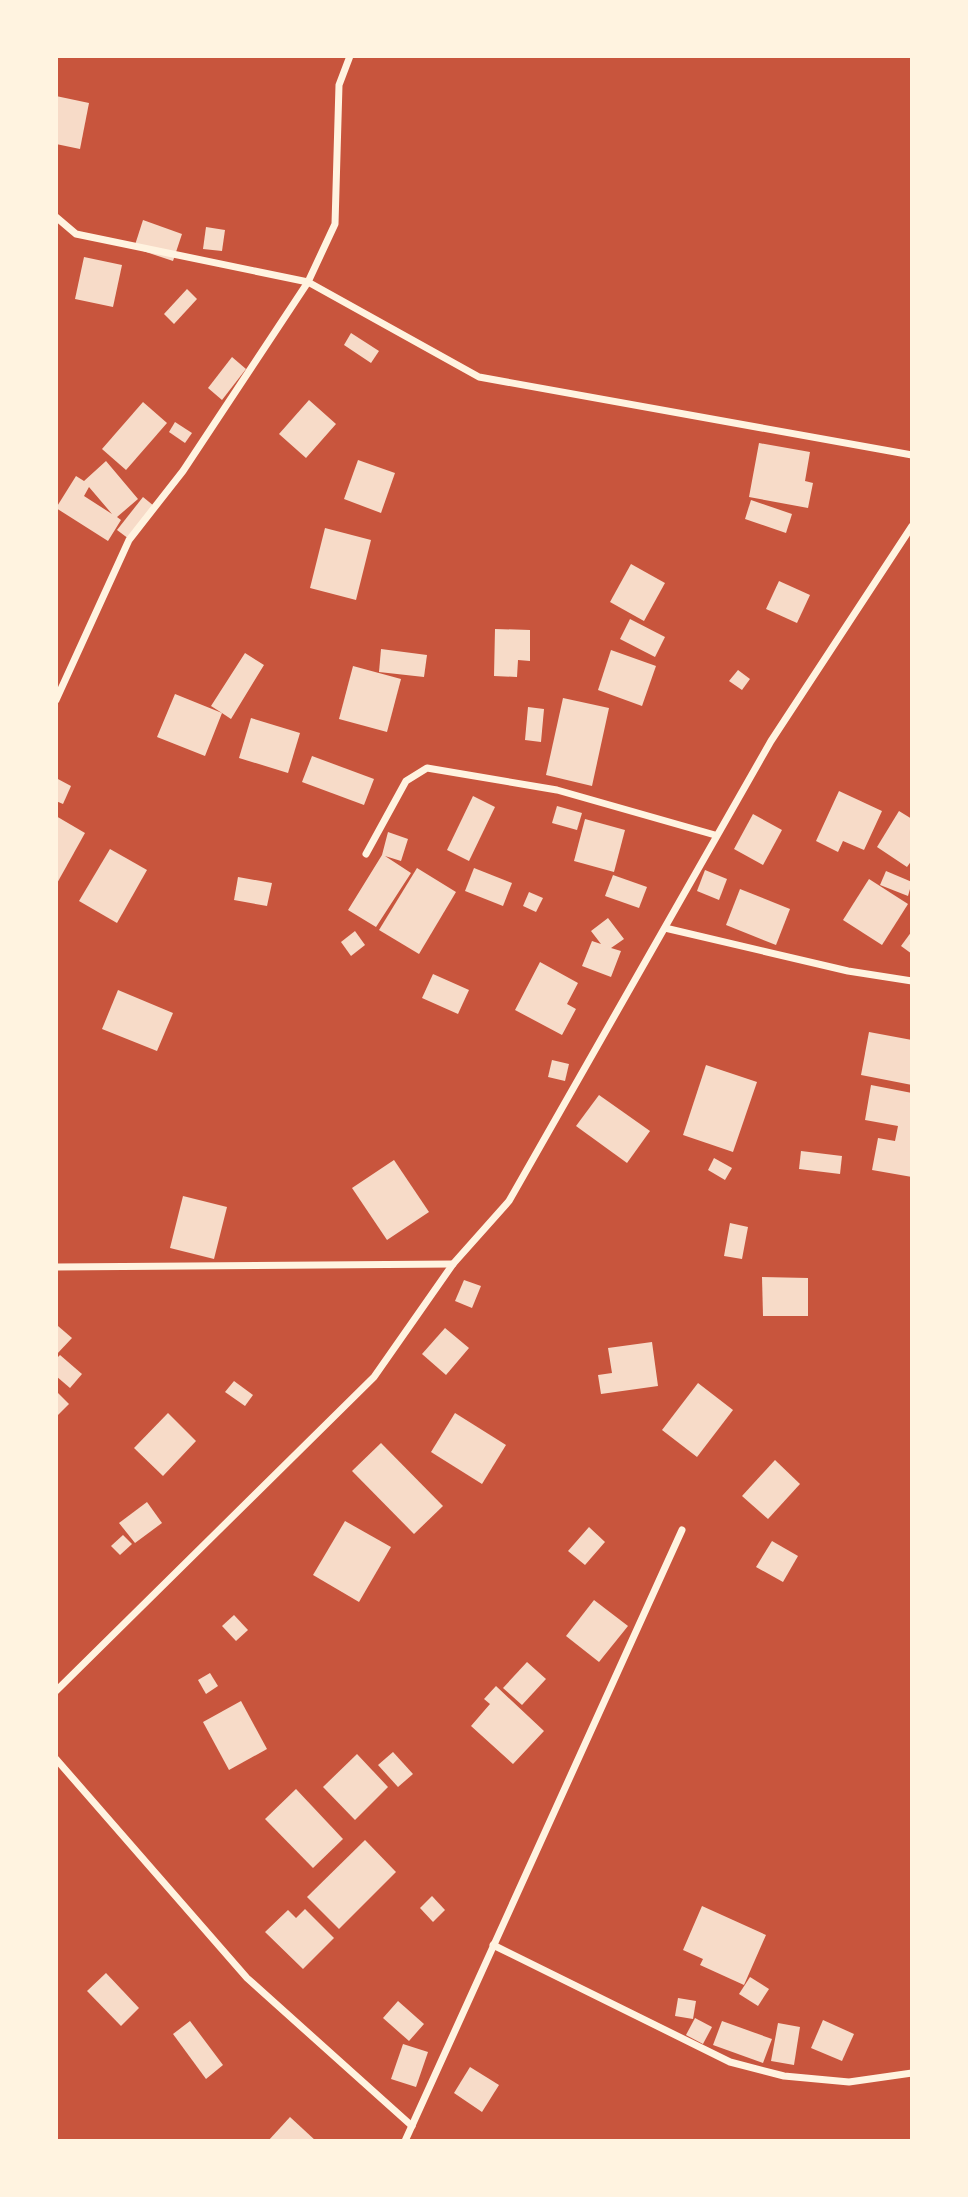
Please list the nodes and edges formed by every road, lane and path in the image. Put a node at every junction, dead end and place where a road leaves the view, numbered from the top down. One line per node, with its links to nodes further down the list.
1 (350, 56): 3 (street)
2 (56, 217): 3 (street)
3 (308, 282): 4 (street); 6 (street)
4 (912, 455)
5 (912, 526): 7 (street)
6 (56, 700)
7 (715, 835): 8 (street); 9 (street)
8 (366, 854)
9 (665, 928): 10 (street); 11 (street)
10 (912, 981)
11 (453, 1264): 12 (street); 14 (street)
12 (56, 1267)
13 (682, 1530): 16 (street)
14 (56, 1691)
15 (56, 1759): 18 (street)
16 (494, 1945): 17 (street); 18 (street)
17 (912, 2073)
18 (412, 2126): 19 (street)
19 (405, 2141)

